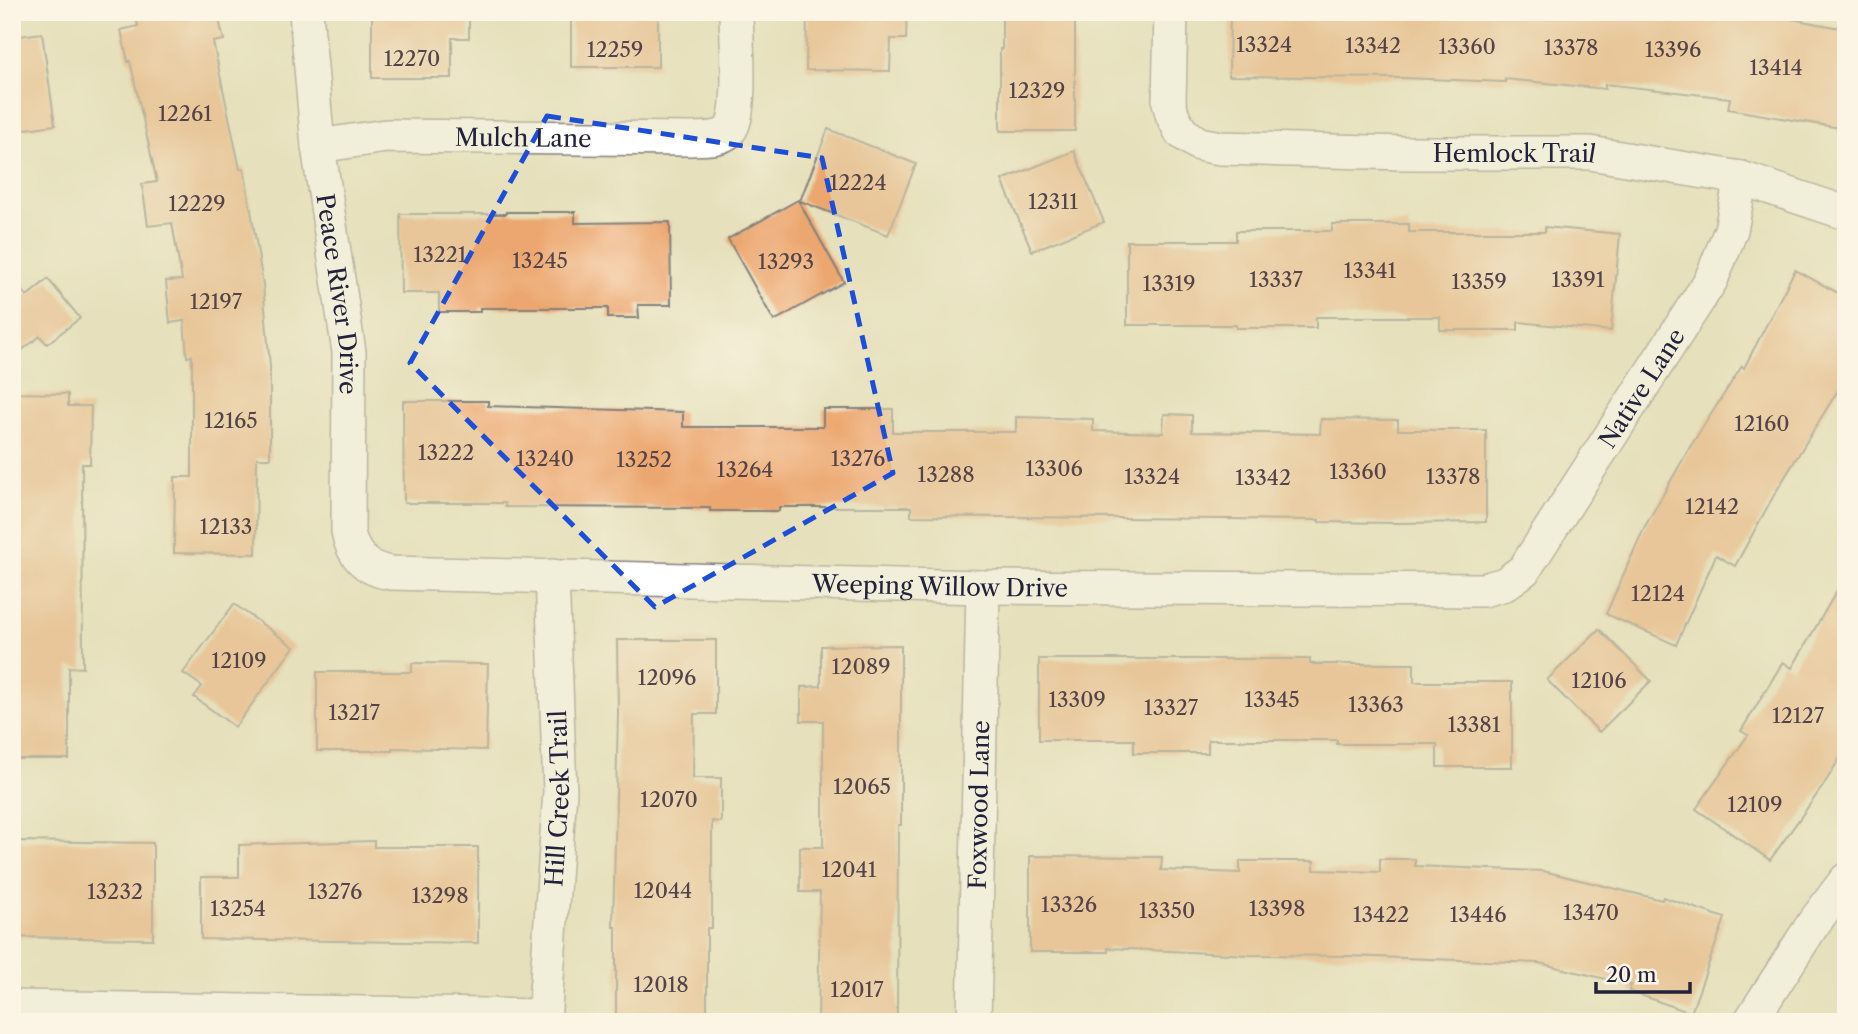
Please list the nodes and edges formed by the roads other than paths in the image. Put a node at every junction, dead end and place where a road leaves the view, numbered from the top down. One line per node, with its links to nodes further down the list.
1 (306, 12): 4 (street, Peace River Drive)
2 (736, 12): 4 (street, Mulch Lane)
3 (1171, 12): 5 (street, Hemlock Trail)
4 (317, 146): 7 (street, Peace River Drive)
5 (1741, 178): 6 (street, Hemlock Trail); 9 (street, Native Lane)
6 (1846, 213)
7 (369, 567): 8 (street, Weeping Willow Drive)
8 (552, 576): 10 (street, Weeping Willow Drive); 13 (street, Hill Creek Trail)
9 (1511, 581): 10 (street, Weeping Willow Drive)
10 (983, 587): 14 (street, Foxwood Lane)
11 (1846, 880): 15 (street)
12 (12, 1007): 13 (street)
13 (544, 1019)
14 (974, 1022)
15 (1750, 1022)

